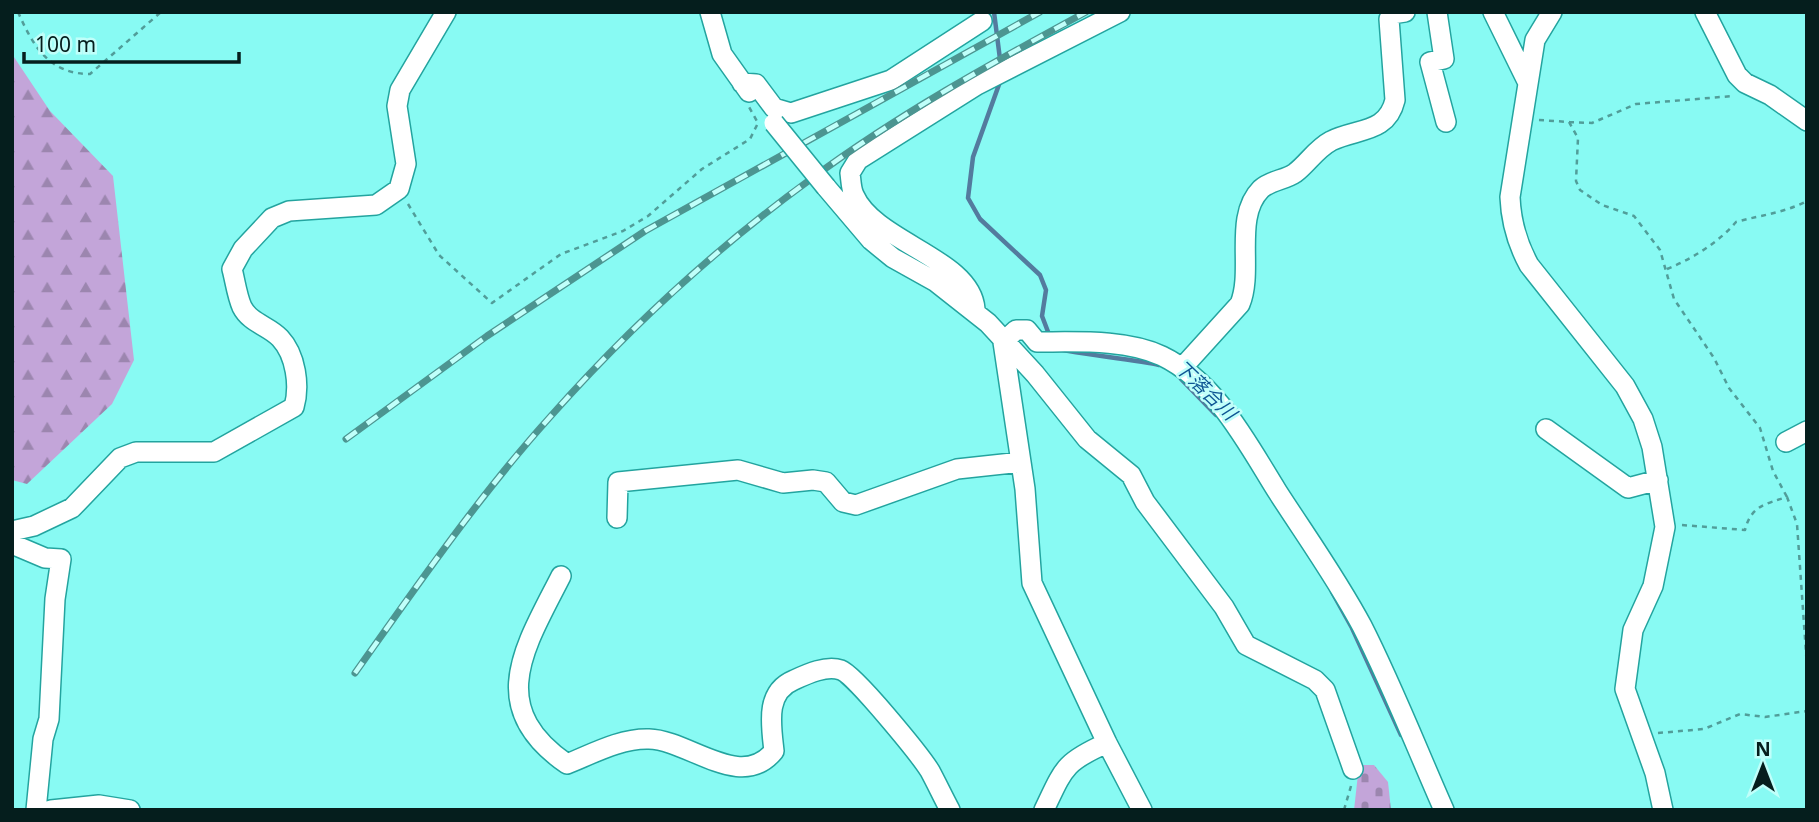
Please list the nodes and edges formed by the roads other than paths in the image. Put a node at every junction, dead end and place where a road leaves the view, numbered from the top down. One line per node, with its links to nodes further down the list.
1 (446, 12): 23 (street)
2 (710, 12): 11 (street)
3 (1120, 12): 14 (street)
4 (1405, 12): 16 (street)
5 (1437, 12): 13 (street)
6 (1493, 12): 10 (street)
7 (1552, 12): 10 (street)
8 (1705, 12): 12 (street)
9 (982, 21): 11 (street)
10 (1527, 81): 21 (street)
11 (742, 83): 14 (street, bridge)
12 (1807, 121)
13 (1446, 122)
14 (976, 311): 15 (street)
15 (1003, 342): 16 (street); 20 (street); 27 (street)
16 (1182, 368): 34 (street)
17 (1546, 429): 21 (street)
18 (1807, 431): 19 (street)
19 (1786, 442)
20 (1021, 462): 22 (street); 26 (street)
21 (1658, 480): 35 (street)
22 (617, 518)
23 (12, 531)
24 (12, 544): 28 (street)
25 (561, 576): 31 (street)
26 (1107, 743): 32 (street); 33 (street)
27 (1353, 769)
28 (36, 810)
29 (51, 810): 30 (street)
30 (130, 810)
31 (950, 810)
32 (1044, 810)
33 (1143, 810)
34 (1444, 810)
35 (1663, 810)

